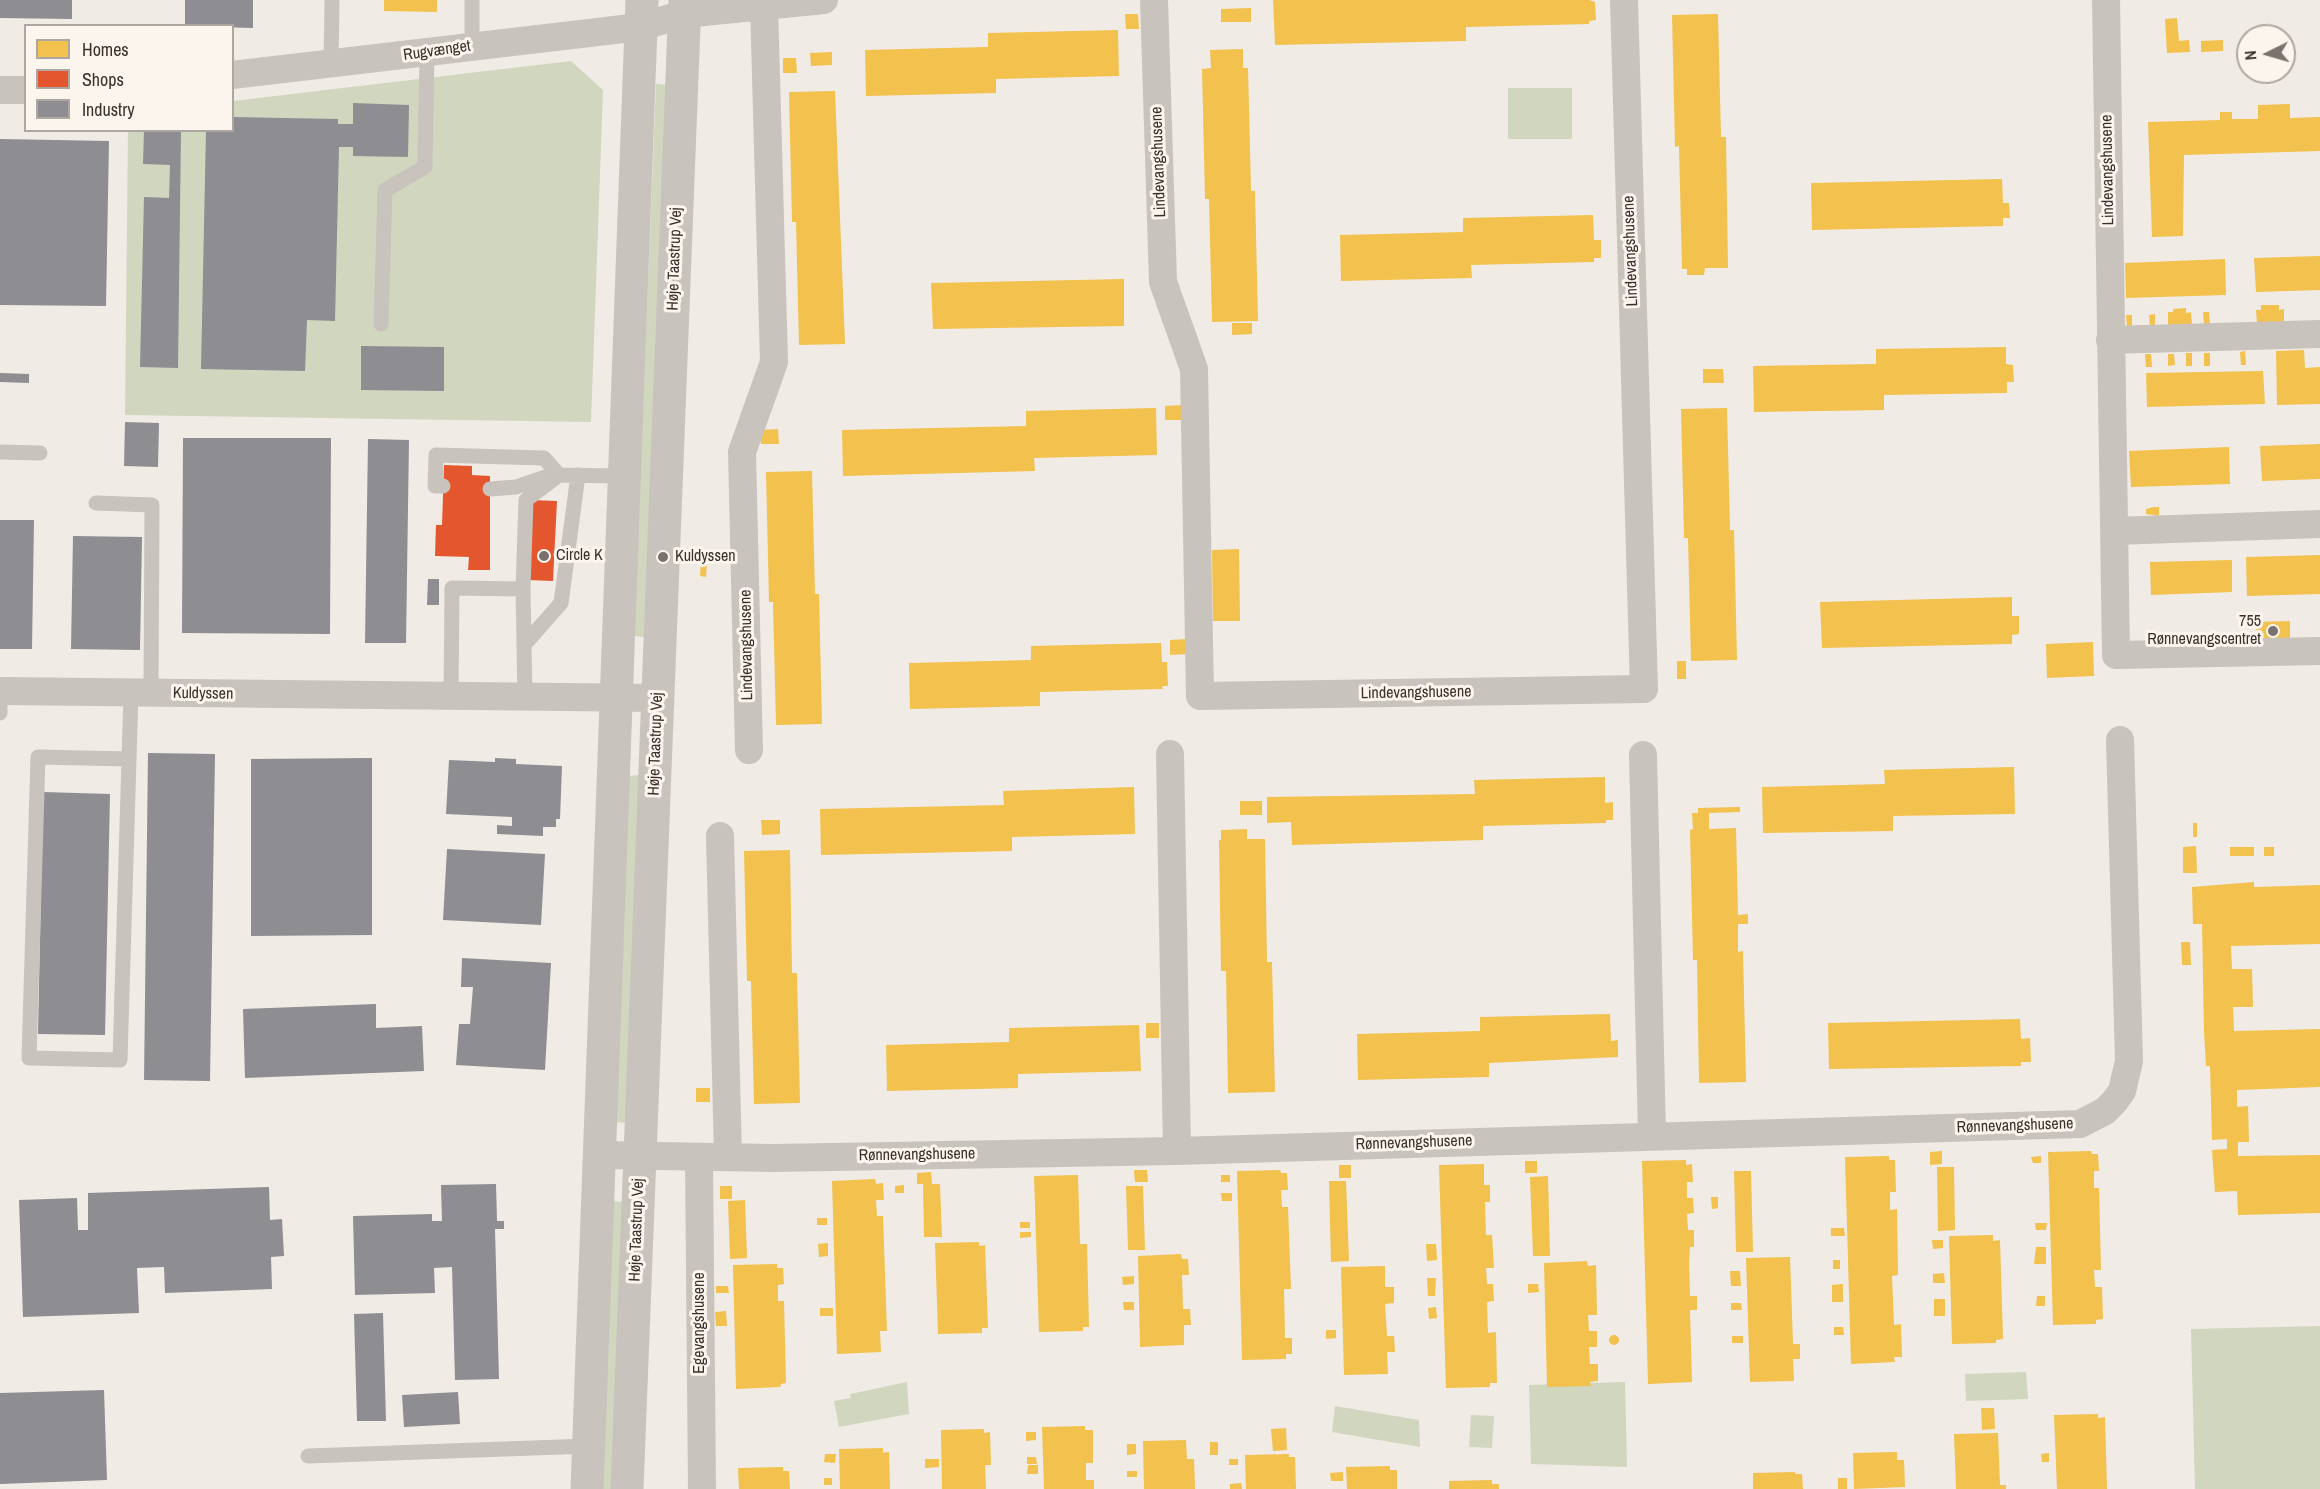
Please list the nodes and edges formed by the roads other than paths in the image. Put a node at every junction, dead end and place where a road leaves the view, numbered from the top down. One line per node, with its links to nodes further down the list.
1 (332, 0): 12 (lane)
2 (472, 0): 10 (lane)
3 (818, 0): 7 (street)
4 (1154, 0): 5 (street, Lindevangshusene)
5 (1624, 0)
6 (2106, 0): 18 (street, Lindevangshusene)
7 (764, 5): 8 (street); 40 (street, Lindevangshusene)
8 (684, 7): 9 (street); 37 (street, Høje Taastrup Vej)
9 (641, 14): 10 (street, Rugvænget); 23 (street)
10 (472, 46): 11 (street, Rugvænget)
11 (427, 53): 12 (street, Rugvænget); 16 (lane)
12 (331, 65): 13 (street, Rugvænget)
13 (234, 75)
14 (0, 90): 15 (street)
15 (24, 90)
16 (381, 324)
17 (2320, 334): 18 (street)
18 (2110, 340): 28 (street, Lindevangshusene)
19 (0, 452): 20 (lane)
20 (40, 453)
21 (560, 475): 22 (lane); 24 (lane); 25 (lane); 29 (lane)
22 (578, 475): 23 (lane); 30 (lane)
23 (624, 476): 36 (street)
24 (443, 486)
25 (490, 489)
26 (96, 503): 33 (lane)
27 (2320, 524): 28 (street)
28 (2114, 531): 31 (street, Lindevangshusene)
29 (523, 589): 30 (lane); 34 (lane)
30 (524, 645): 35 (lane)
31 (2320, 651)
32 (0, 691): 33 (street, Kuldyssen); 38 (lane)
33 (141, 693): 34 (street, Kuldyssen); 43 (lane)
34 (451, 697): 35 (street, Kuldyssen)
35 (525, 698): 36 (street, Kuldyssen)
36 (614, 698): 37 (street, Kuldyssen); 47 (street)
37 (657, 698): 48 (street, Høje Taastrup Vej)
38 (0, 713)
39 (2120, 740): 45 (street, Rønnevangshusene)
40 (749, 750)
41 (1170, 754): 46 (street)
42 (1643, 755): 45 (street)
43 (129, 759): 43 (lane)
44 (720, 836): 49 (street)
45 (1652, 1135): 46 (street, Rønnevangshusene)
46 (1177, 1150): 49 (street, Rønnevangshusene)
47 (601, 1155): 48 (street, Rønnevangshusene); 51 (street)
48 (640, 1156): 50 (street, Rønnevangshusene); 54 (street, Høje Taastrup Vej)
49 (728, 1157): 50 (street, Rønnevangshusene)
50 (699, 1158): 55 (street, Egevangshusene)
51 (589, 1446): 52 (lane); 53 (street)
52 (308, 1456)
53 (586, 1489)
54 (627, 1489)
55 (702, 1489)

